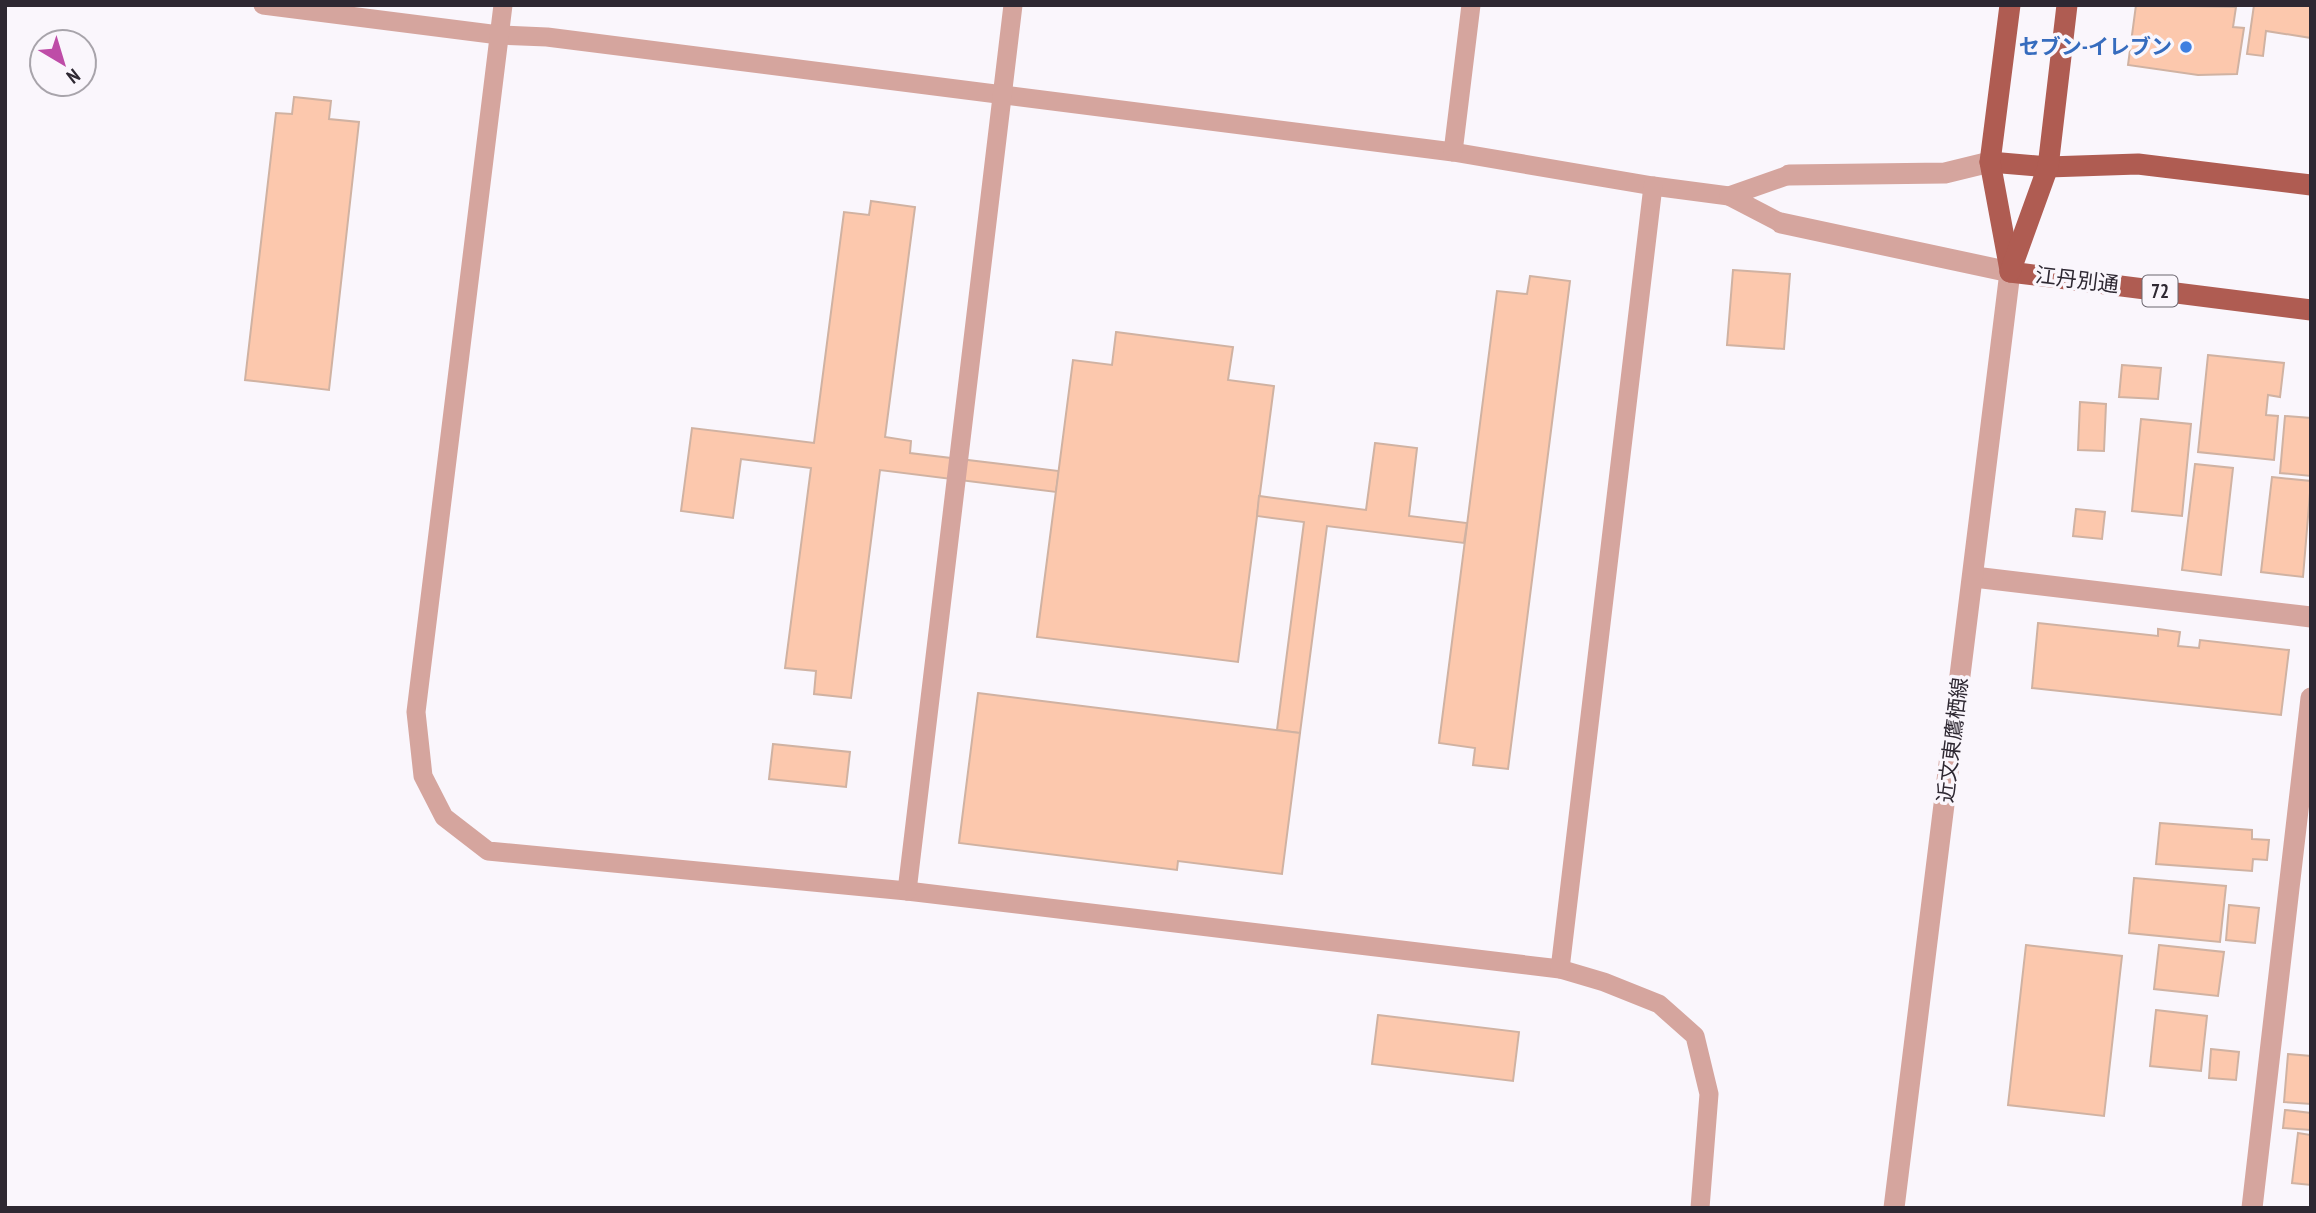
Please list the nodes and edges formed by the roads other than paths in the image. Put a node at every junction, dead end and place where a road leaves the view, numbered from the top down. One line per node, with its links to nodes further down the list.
1 (263, 5): 7 (lane)
2 (503, 5): 7 (lane)
3 (1013, 5): 8 (lane)
4 (1471, 5): 9 (lane)
5 (2010, 5): 10 (main road, 近文東鷹栖線)
6 (2067, 5): 11 (main road, 近文東鷹栖線)
7 (499, 34): 8 (lane); 22 (lane)
8 (1002, 96): 9 (lane); 22 (lane)
9 (1453, 152): 14 (lane)
10 (1990, 162): 11 (main road); 12 (street); 17 (main road, 近文東鷹栖線)
11 (2048, 167): 13 (main road); 17 (main road, 近文東鷹栖線)
12 (1789, 175): 15 (lane)
13 (2311, 185)
14 (1653, 186): 15 (lane); 23 (lane)
15 (1729, 196): 16 (lane)
16 (1781, 223): 17 (street)
17 (2010, 272): 18 (main road, 江丹別通 / 72); 19 (street, 近文東鷹栖線)
18 (2311, 310)
19 (1974, 577): 20 (street); 25 (street, 近文東鷹栖線)
20 (2311, 617)
21 (2311, 698): 26 (street)
22 (907, 891): 23 (lane)
23 (1560, 969): 24 (lane)
24 (1700, 1208)
25 (1894, 1208)
26 (2252, 1208)

